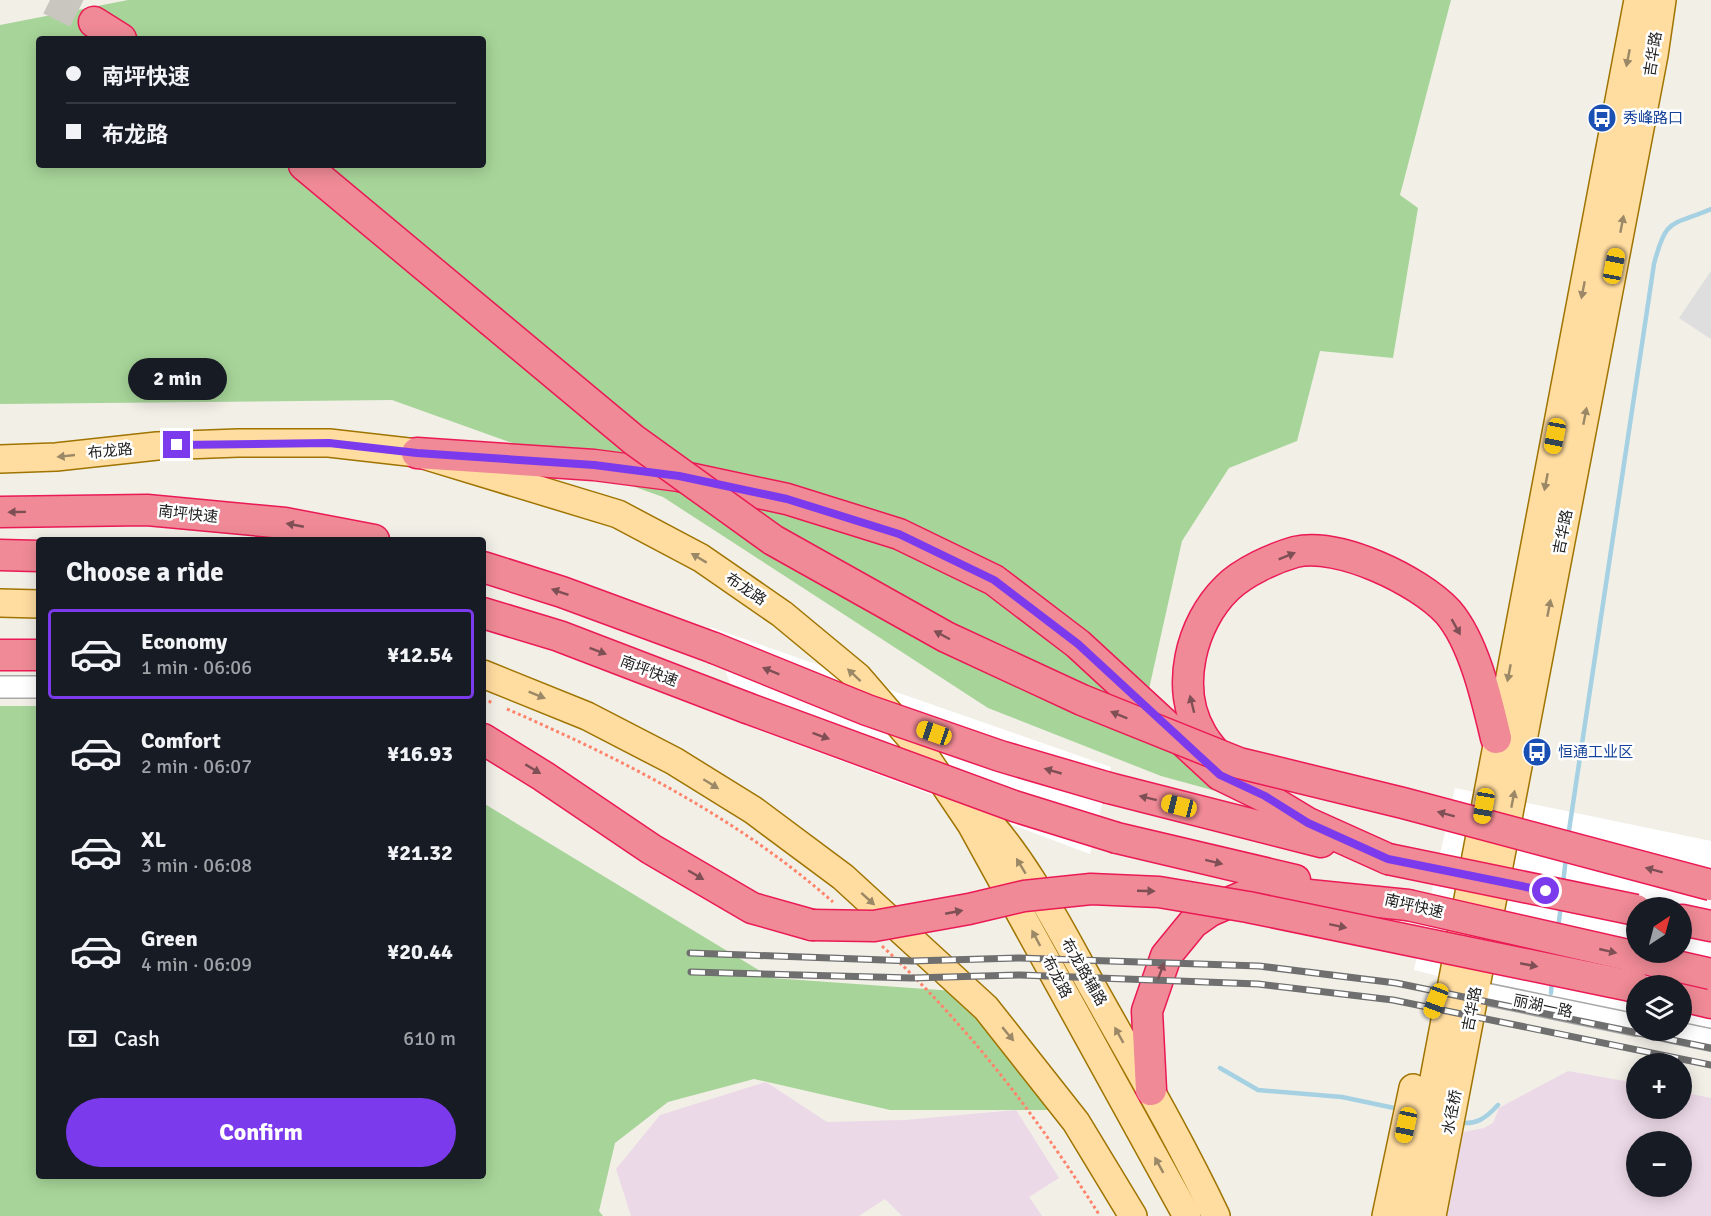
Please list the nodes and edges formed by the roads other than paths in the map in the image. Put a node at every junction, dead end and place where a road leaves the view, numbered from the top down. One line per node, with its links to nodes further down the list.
1 (1638, 0): 21 (main road, 吉华路, one-way to 21)
2 (1662, 0): 33 (main road, 吉华路, one-way to 2)
3 (94, 22): 4 (highway)
4 (117, 36)
5 (308, 168): 26 (highway, one-way to 5, bridge)
6 (417, 453): 7 (main road, 布龙路, one-way to 7); 23 (main road, 布龙路, one-way to 6); 24 (highway)
7 (0, 459)
8 (0, 513): 9 (highway, 南坪快速, one-way to 8)
9 (358, 537)
10 (0, 555): 11 (highway)
11 (36, 556)
12 (486, 568): 25 (highway, one-way to 12, bridge)
13 (0, 603): 14 (main road)
14 (36, 604)
15 (486, 614): 27 (highway, 南坪快速, one-way to 27, bridge)
16 (0, 655): 17 (highway)
17 (36, 655)
18 (486, 675): 43 (main road, one-way to 43)
19 (0, 687): 20 (street)
20 (36, 687)
21 (1496, 738): 24 (highway, one-way to 21); 33 (main road, 吉华路)
22 (486, 741): 32 (highway, one-way to 32, bridge)
23 (921, 750): 40 (main road, 布龙路辅路, one-way to 23); 44 (main road, 布龙路, one-way to 23)
24 (1265, 796): 25 (highway)
25 (1388, 859): 28 (highway, bridge)
26 (1711, 885)
27 (1408, 905): 31 (highway, 南坪快速, one-way to 31, bridge); 40 (highway, one-way to 27)
28 (1626, 908)
29 (1692, 922): 30 (highway)
30 (1711, 926)
31 (1711, 974)
32 (1626, 985)
33 (1463, 989): 36 (street, 丽湖一路); 39 (main road, 吉华路)
34 (1692, 998): 35 (highway)
35 (1711, 1003)
36 (1626, 1023)
37 (1692, 1036): 38 (street)
38 (1711, 1040)
39 (1440, 1058): 41 (main road); 41 (main road, 水径桥)
40 (1151, 1090): 42 (main road, 布龙路辅路)
41 (1421, 1154): 47 (main road); 48 (main road); 49 (main road)
42 (1200, 1183): 45 (main road, 布龙路辅路); 46 (main road)
43 (1133, 1216)
44 (1187, 1216)
45 (1216, 1216)
46 (1232, 1216)
47 (1386, 1216)
48 (1408, 1216)
49 (1432, 1216)

